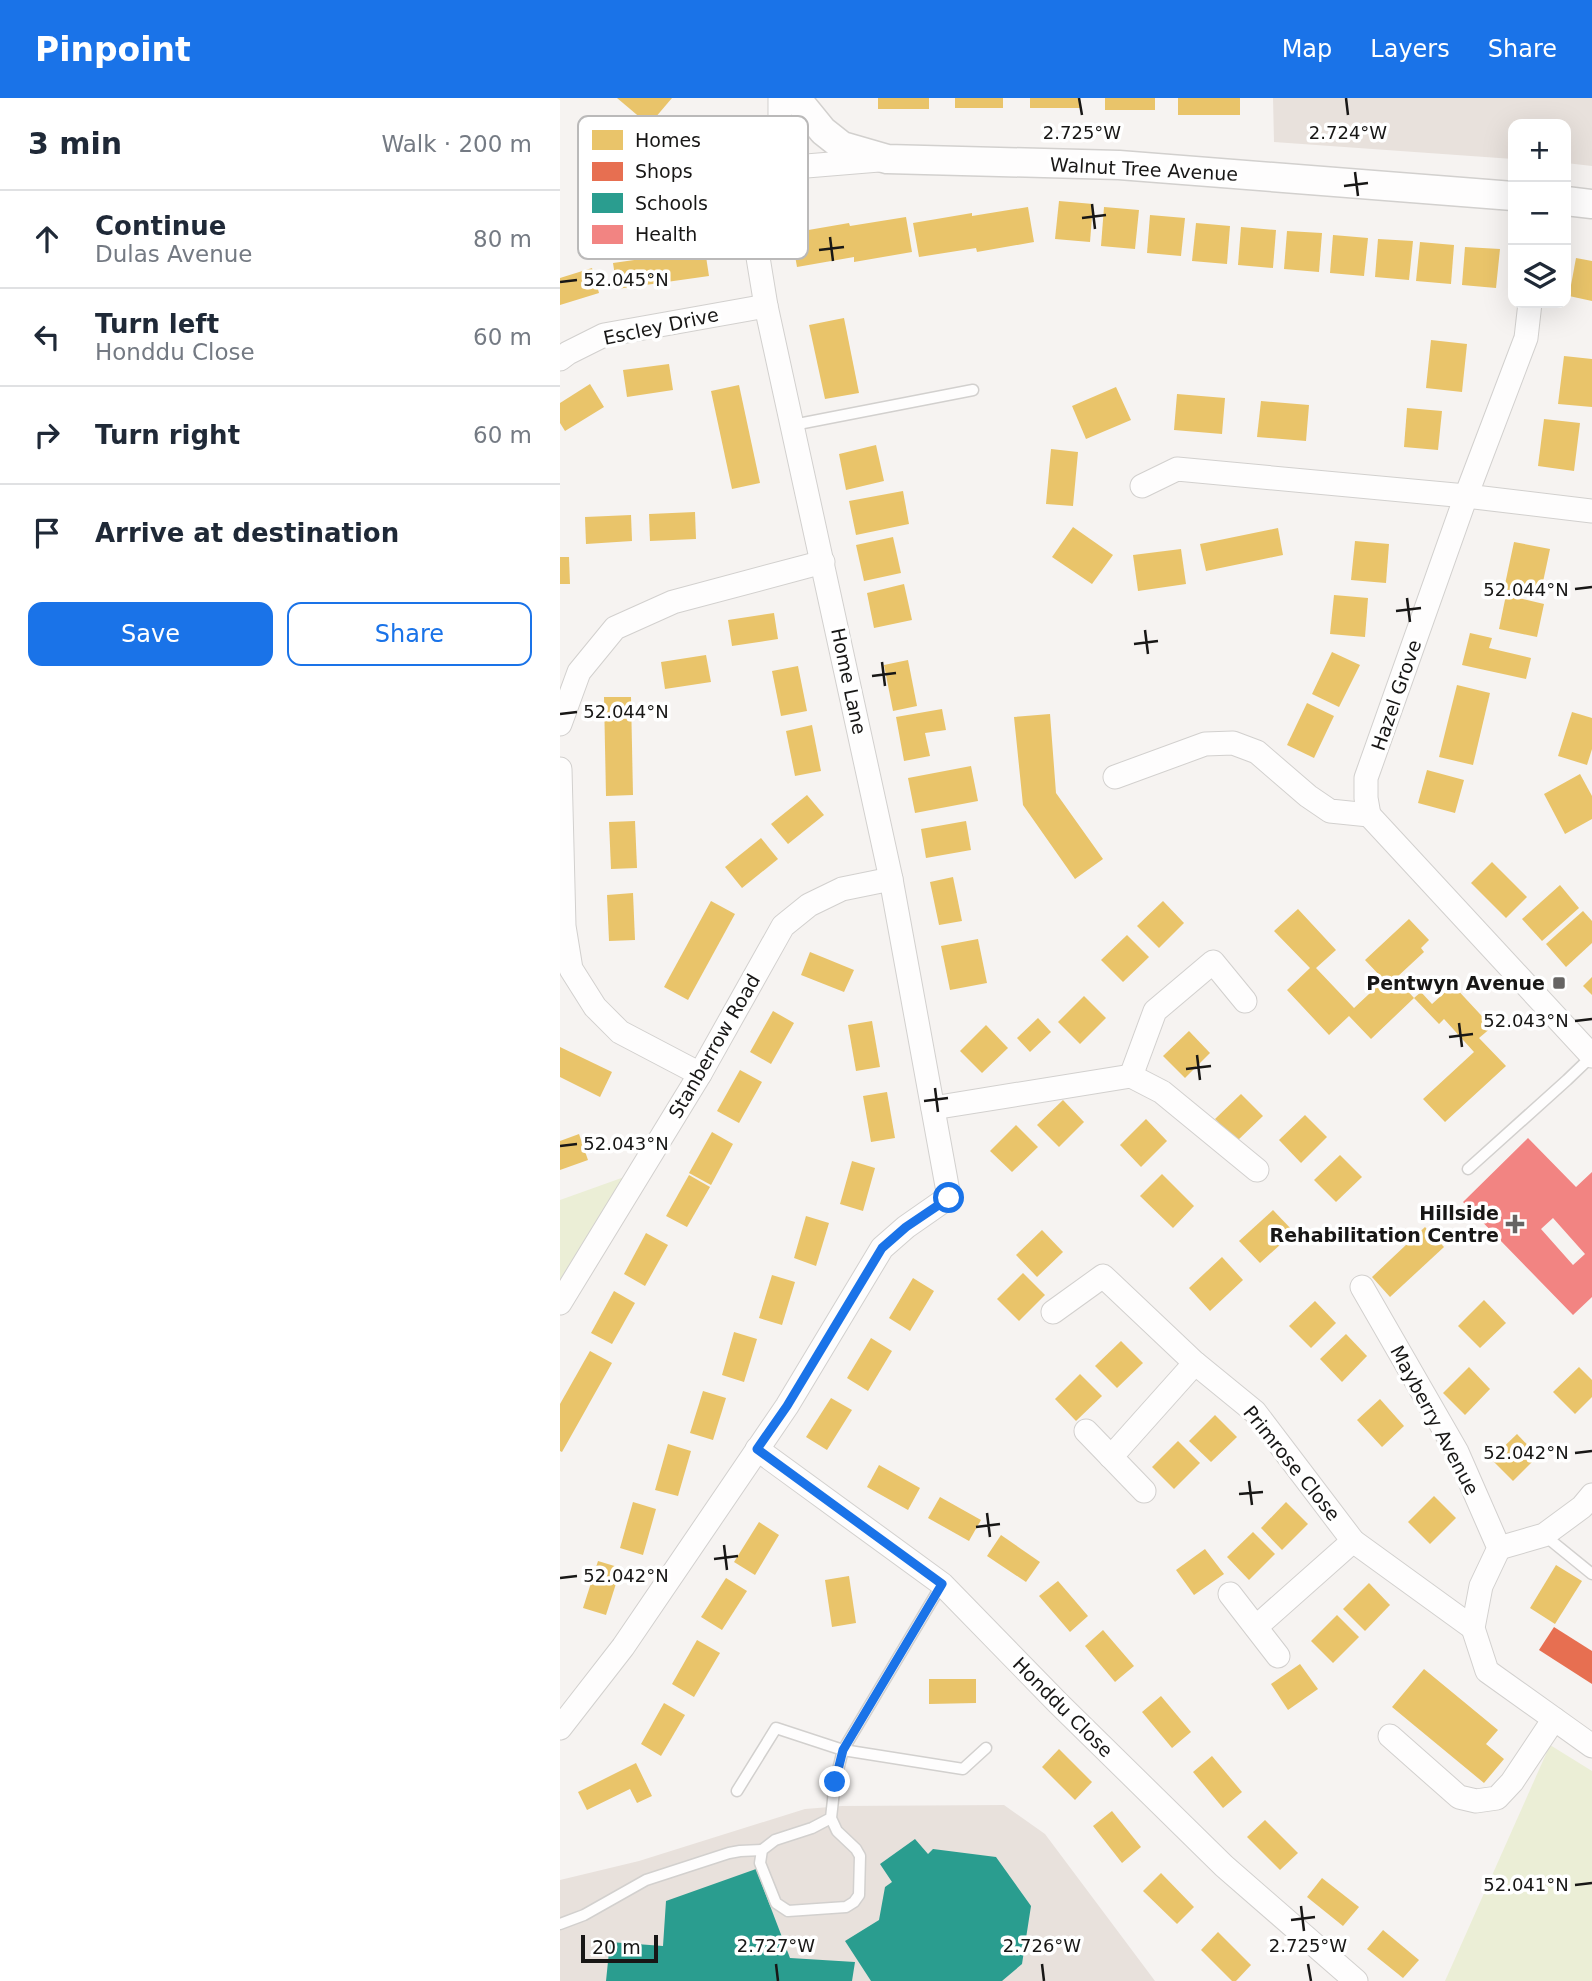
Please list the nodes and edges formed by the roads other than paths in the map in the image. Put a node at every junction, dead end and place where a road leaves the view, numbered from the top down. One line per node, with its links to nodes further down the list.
1 (780, 98): 3 (street, Home Lane)
2 (796, 98): 4 (street, Walnut Tree Avenue)
3 (779, 116)
4 (887, 159): 5 (street); 6 (street, Walnut Tree Avenue)
5 (808, 166)
6 (1508, 196)
7 (1571, 202): 8 (street)
8 (1592, 204)
9 (758, 259): 10 (street, Home Lane)
10 (766, 306): 12 (street, Escley Drive); 14 (street, Home Lane)
11 (1529, 308): 16 (street, Hazel Grove)
12 (560, 359)
13 (973, 390): 14 (lane)
14 (793, 425): 18 (street, Home Lane)
15 (1142, 486): 16 (street)
16 (1466, 496): 17 (street); 22 (street, Hazel Grove)
17 (1592, 511)
18 (823, 562): 19 (street); 23 (street, Home Lane)
19 (560, 724)
20 (560, 769): 26 (street)
21 (1115, 777): 22 (street)
22 (1369, 816): 25 (street)
23 (891, 879): 26 (street, Stanberrow Road); 28 (street, Home Lane)
24 (1245, 1001): 27 (street)
25 (1592, 1056): 29 (lane)
26 (700, 1074): 32 (street, Stanberrow Road)
27 (1131, 1076): 28 (street); 30 (street)
28 (933, 1108): 36 (street, Home Lane)
29 (1468, 1169)
30 (1257, 1170)
31 (1362, 1287): 42 (street, Mayberry Avenue)
32 (560, 1303)
33 (1053, 1312): 34 (street, Primrose Close)
34 (1195, 1363): 37 (street); 41 (street, Primrose Close)
35 (1086, 1431): 37 (street)
36 (757, 1449): 44 (street, Honddu Close); 50 (street)
37 (1111, 1457): 38 (street)
38 (1144, 1490)
39 (1592, 1495): 40 (street)
40 (1544, 1535): 42 (street); 43 (lane)
41 (1353, 1541): 46 (street, Primrose Close); 47 (street, Primrose Close)
42 (1499, 1548): 47 (street)
43 (1592, 1574)
44 (942, 1584): 54 (lane); 59 (street, Honddu Close)
45 (1230, 1594): 46 (street)
46 (1256, 1627): 48 (street)
47 (1473, 1628): 49 (street)
48 (1278, 1656)
49 (1554, 1719): 51 (street); 52 (street)
50 (560, 1728)
51 (1390, 1736)
52 (1592, 1746)
53 (986, 1748): 54 (lane)
54 (843, 1750): 55 (lane); 56 (lane)
55 (737, 1791)
56 (831, 1818): 57 (lane); 57 (lane)
57 (762, 1850): 58 (lane)
58 (560, 1924)
59 (1356, 1981)

